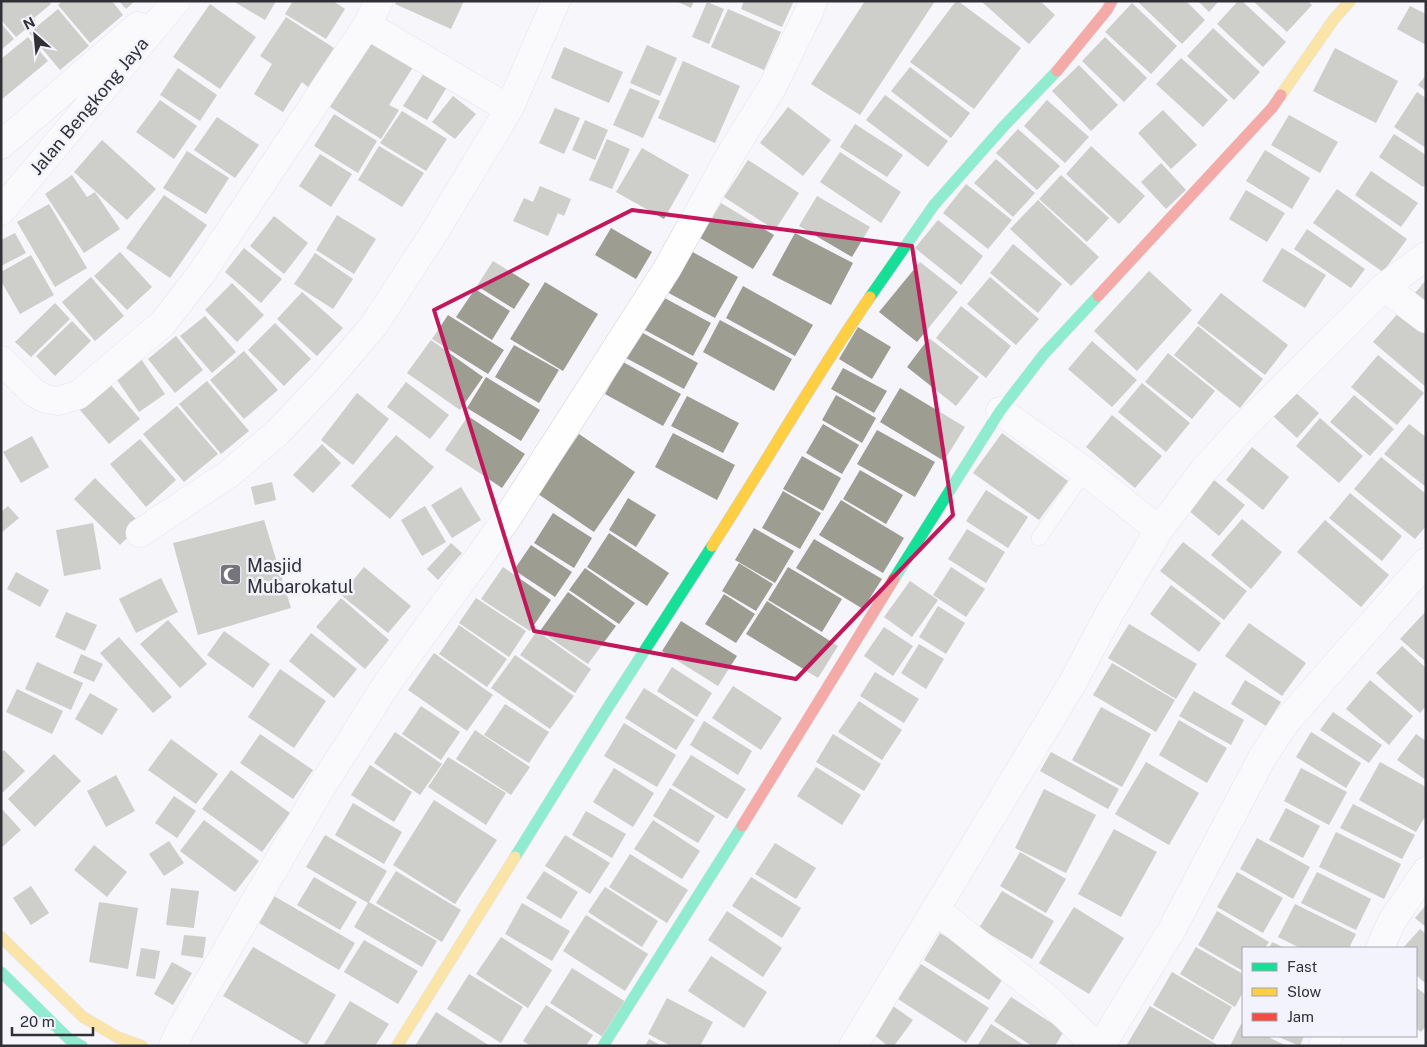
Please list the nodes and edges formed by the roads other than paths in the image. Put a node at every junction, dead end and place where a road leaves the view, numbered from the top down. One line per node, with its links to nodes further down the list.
1 (169, 1): 10 (street)
2 (176, 1): 11 (street, Jalan Bengkong Jaya)
3 (380, 1): 8 (street)
4 (556, 1): 9 (street)
5 (813, 1): 29 (street)
6 (1112, 1): 30 (street)
7 (1350, 1): 16 (street)
8 (367, 25): 9 (street); 15 (street)
9 (509, 109): 19 (street)
10 (2, 142)
11 (1, 211)
12 (1426, 256): 13 (street)
13 (1384, 287): 14 (street); 18 (street)
14 (1426, 319)
15 (1, 360)
16 (1000, 411): 17 (street); 31 (street)
17 (1085, 471): 18 (street); 20 (lane)
18 (1159, 530): 23 (street)
19 (140, 533)
20 (1039, 538)
21 (1426, 562): 34 (street)
22 (1426, 871): 25 (street)
23 (936, 910): 32 (street); 33 (street)
24 (1, 936): 28 (street)
25 (1380, 947)
26 (1, 972): 27 (street)
27 (71, 1044)
28 (142, 1046)
29 (174, 1046)
30 (397, 1046)
31 (604, 1046)
32 (853, 1046)
33 (1096, 1046)
34 (1101, 1046)

